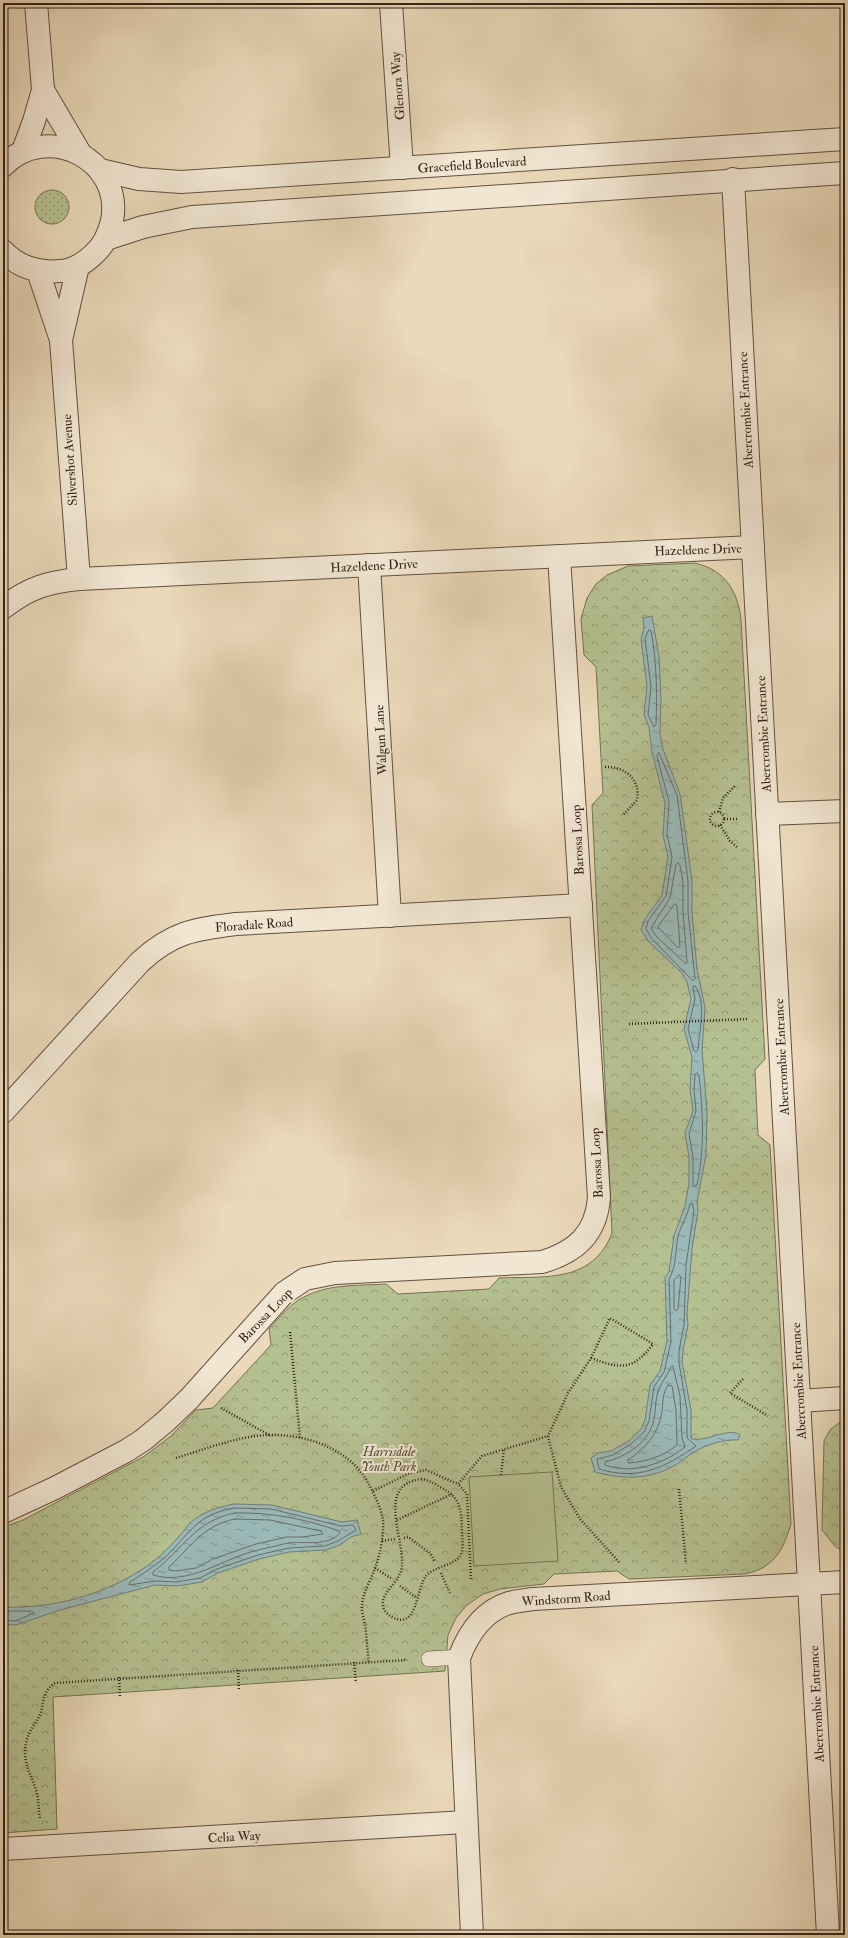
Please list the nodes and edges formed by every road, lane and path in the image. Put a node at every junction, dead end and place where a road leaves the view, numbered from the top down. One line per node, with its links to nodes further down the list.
1 (36, 3): 3 (street)
2 (391, 3): 8 (street, Glenora Way)
3 (43, 90): 5 (street); 6 (street)
4 (845, 139): 8 (street, Gracefield Boulevard)
5 (23, 151): 6 (street); 7 (street)
6 (80, 153): 9 (street)
7 (3, 166)
8 (402, 168): 9 (street, Gracefield Boulevard)
9 (100, 170): 12 (street)
10 (845, 173): 11 (street)
11 (733, 180): 12 (street); 17 (street, Abercrombie Entrance)
12 (106, 239): 14 (street)
13 (3, 251): 15 (street)
14 (78, 266): 15 (street); 16 (street, Silvershot Avenue)
15 (38, 271): 16 (street, Silvershot Avenue)
16 (61, 340): 20 (street, Silvershot Avenue)
17 (752, 547): 18 (street, Hazeldene Drive); 26 (street, Abercrombie Entrance)
18 (559, 556): 19 (street, Hazeldene Drive); 32 (street, Barossa Loop)
19 (369, 565): 20 (street, Hazeldene Drive); 33 (street, Walgun Lane)
20 (78, 579): 21 (street, Hazeldene Drive)
21 (3, 608)
22 (604, 767): 27 (path)
23 (735, 786): 24 (path)
24 (719, 812): 28 (path); 30 (path)
25 (845, 812): 26 (street)
26 (767, 814): 41 (street, Abercrombie Entrance)
27 (623, 815)
28 (724, 819): 29 (path); 30 (path)
29 (737, 819)
30 (720, 825): 31 (path)
31 (738, 848)
32 (581, 906): 33 (street, Floradale Road); 54 (street, Barossa Loop)
33 (390, 916): 36 (street, Floradale Road)
34 (748, 1019): 35 (path)
35 (629, 1024)
36 (3, 1112)
37 (290, 1332): 46 (path)
38 (591, 1358): 38 (path); 45 (path)
39 (744, 1379): 43 (path)
40 (845, 1398): 41 (street)
41 (799, 1401): 67 (street, Abercrombie Entrance)
42 (220, 1408): 44 (path)
43 (768, 1416)
44 (271, 1436): 46 (path); 48 (path)
45 (548, 1436): 47 (path); 60 (path)
46 (300, 1438): 52 (path)
47 (504, 1449): 49 (path); 50 (path)
48 (176, 1458)
49 (501, 1475)
50 (458, 1484): 52 (path); 64 (path)
51 (679, 1489): 61 (path)
52 (373, 1491): 58 (path)
53 (452, 1494): 55 (path); 55 (path); 70 (path)
54 (3, 1512)
55 (397, 1520): 70 (path)
56 (404, 1538): 59 (path)
57 (394, 1539): 58 (path)
58 (382, 1541): 62 (path)
59 (435, 1562)
60 (619, 1562)
61 (686, 1562)
62 (375, 1568): 65 (path); 74 (path)
63 (441, 1573): 69 (path)
64 (471, 1579)
65 (392, 1580)
66 (845, 1582): 67 (street, Windstorm Road)
67 (809, 1584): 71 (street, Windstorm Road); 84 (street, Abercrombie Entrance)
68 (400, 1586): 70 (path)
69 (450, 1593)
70 (417, 1598)
71 (460, 1657): 72 (lane); 81 (street, Windstorm Road)
72 (429, 1659): 74 (path)
73 (354, 1662): 74 (path); 75 (path); 77 (path)
74 (369, 1662)
75 (238, 1670): 76 (path); 78 (path)
76 (119, 1677): 79 (path); 80 (path)
77 (356, 1683)
78 (239, 1690)
79 (120, 1698)
80 (40, 1818)
81 (466, 1822): 82 (street, Celia Way); 83 (street, Windstorm Road)
82 (3, 1849)
83 (472, 1935)
84 (828, 1935)

